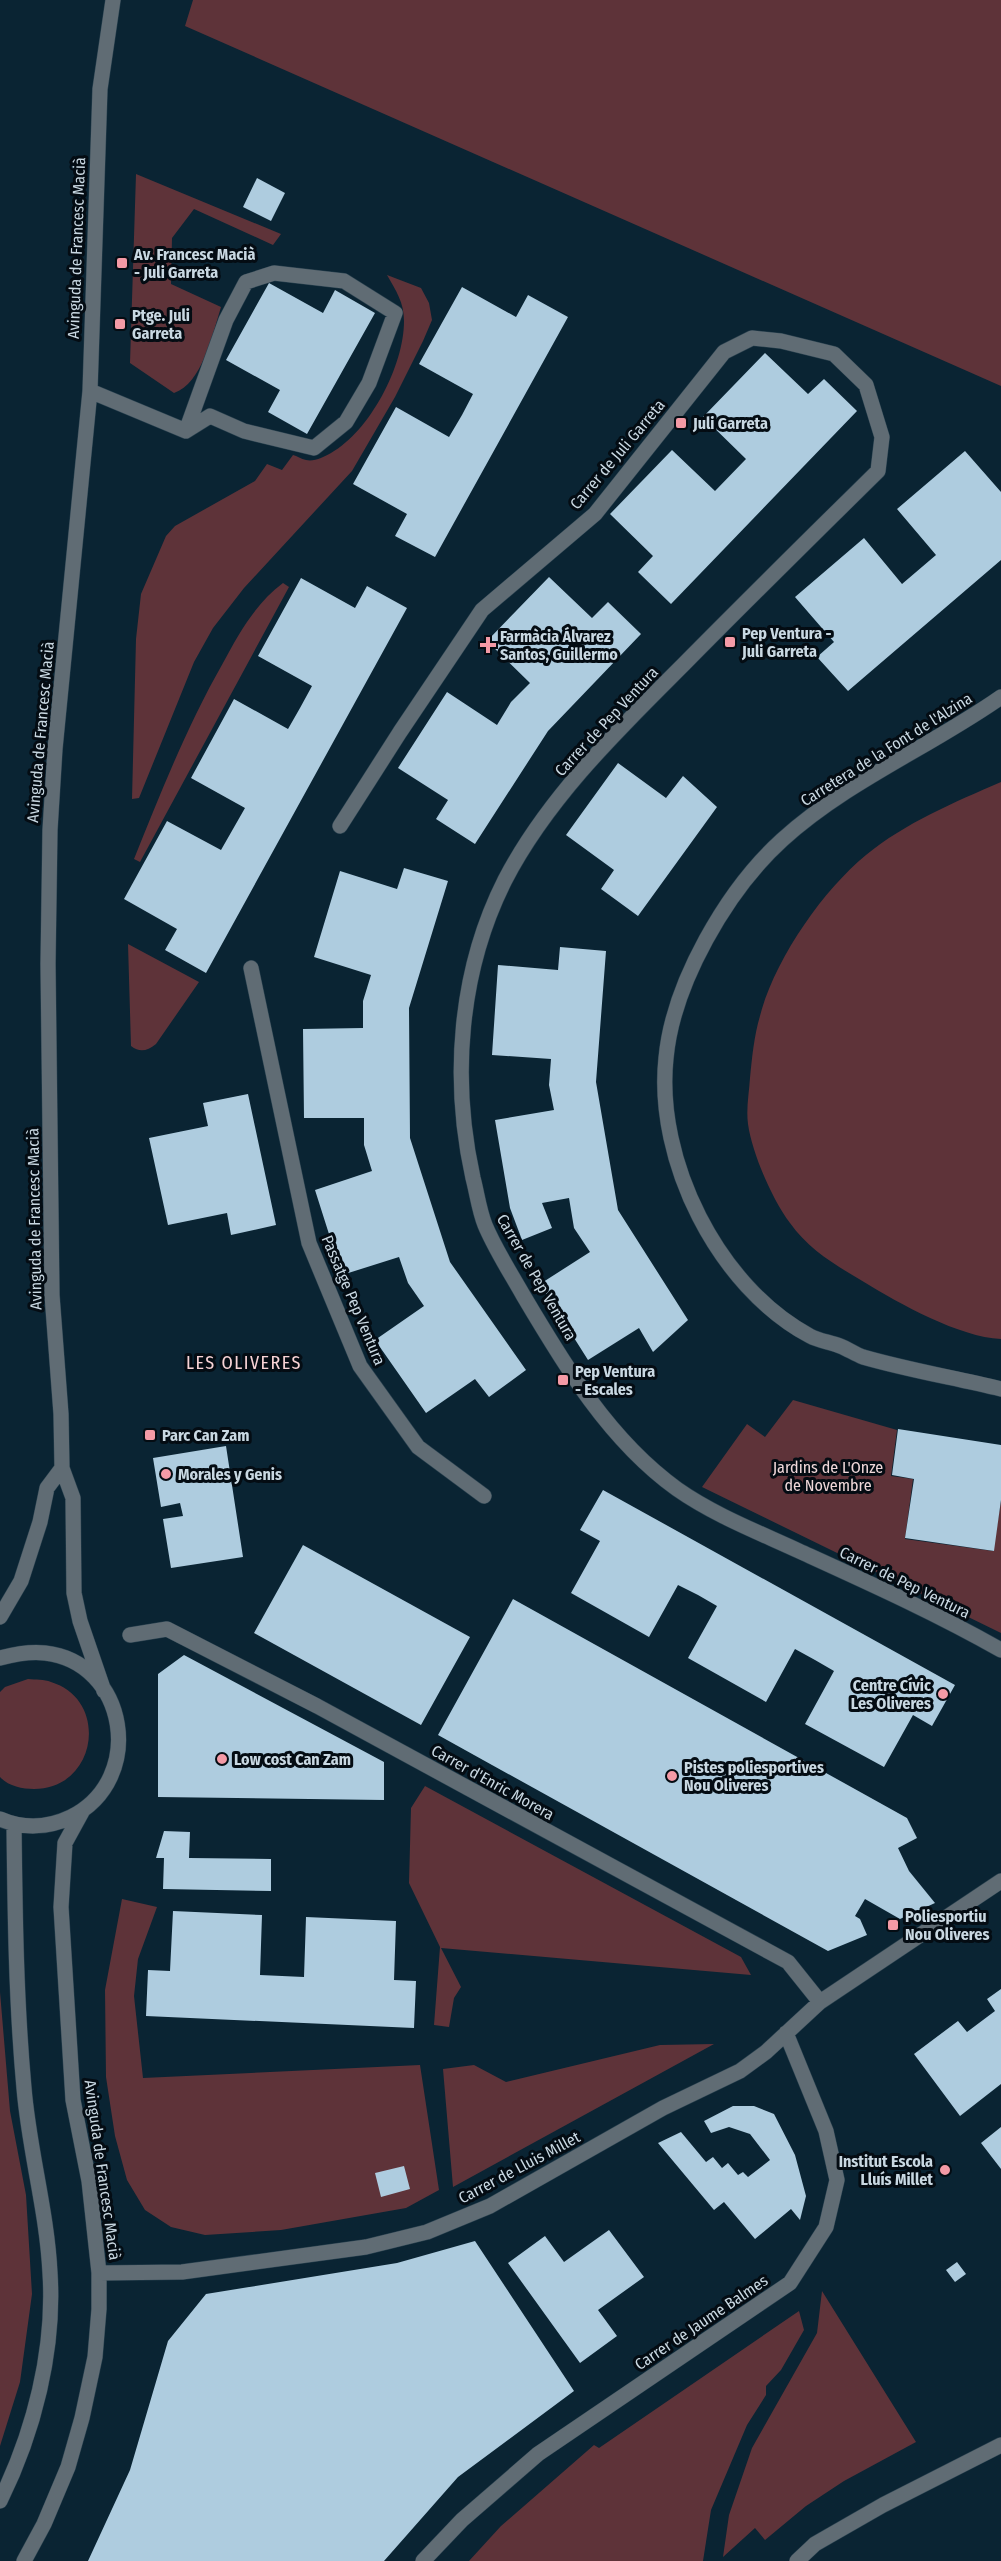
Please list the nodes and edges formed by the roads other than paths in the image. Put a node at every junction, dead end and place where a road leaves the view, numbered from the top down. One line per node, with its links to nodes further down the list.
1 (113, 0): 2 (street, Avinguda de Francesc Macià)
2 (90, 392): 3 (street); 9 (street, Avinguda de Francesc Macià)
3 (186, 431): 3 (street)
4 (878, 471): 6 (street, Carrer de Juli Garreta); 13 (street, Carrer de Pep Ventura)
5 (1001, 697): 8 (street, Carretera de la Font de l'Alzina)
6 (340, 826)
7 (251, 968): 10 (street, Passatge Pep Ventura)
8 (1001, 1389)
9 (62, 1468): 11 (street); 15 (street, Avinguda de Francesc Macià)
10 (484, 1496)
11 (0, 1617)
12 (130, 1635): 19 (street, Carrer d'Enric Morera)
13 (1001, 1650)
14 (0, 1658): 15 (street)
15 (104, 1692): 16 (street)
16 (82, 1812): 17 (street); 21 (street, Avinguda de Francesc Macià)
17 (7, 1822): 23 (street)
18 (1001, 1881): 19 (street)
19 (820, 2002): 20 (street)
20 (786, 2033): 21 (street, Carrer de Lluis Millet); 25 (street, Carrer de Jaume Balmes)
21 (99, 2273): 24 (street, Avinguda de Francesc Macià)
22 (1001, 2445): 26 (street)
23 (0, 2501)
24 (24, 2561)
25 (423, 2561)
26 (797, 2561)

